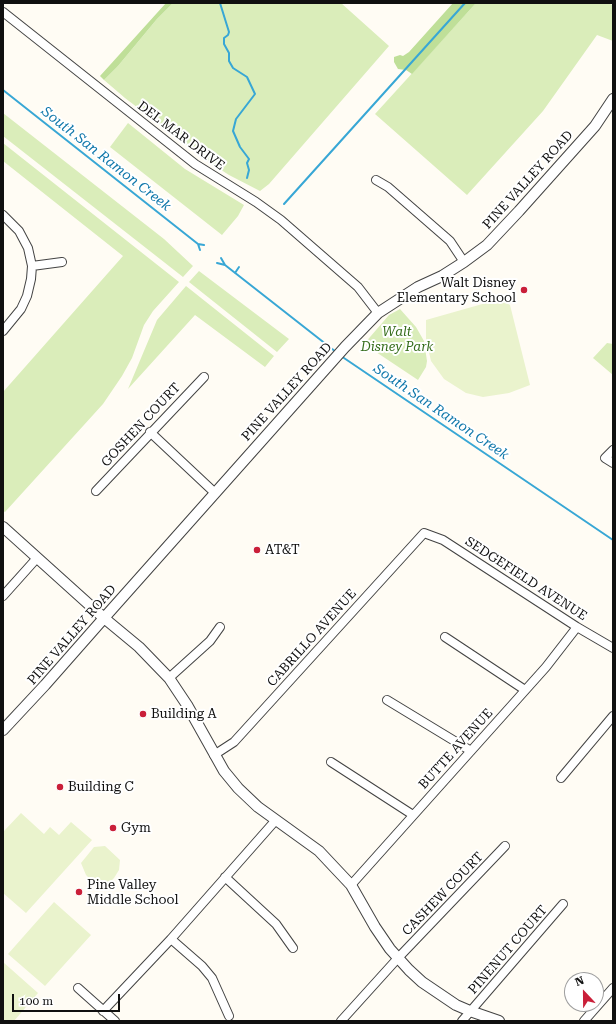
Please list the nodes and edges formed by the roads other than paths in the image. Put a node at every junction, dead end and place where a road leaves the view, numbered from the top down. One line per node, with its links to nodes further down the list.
1 (3, 12): 8 (street, DEL MAR DRIVE)
2 (613, 99): 6 (street, PINE VALLEY ROAD)
3 (376, 180): 6 (street)
4 (3, 215): 7 (street)
5 (62, 262): 7 (street)
6 (464, 262): 8 (street, PINE VALLEY ROAD)
7 (32, 266): 9 (street)
8 (378, 313): 15 (street, PINE VALLEY ROAD)
9 (3, 331)
10 (204, 376): 11 (street, GOSHEN COURT)
11 (150, 432): 14 (street, GOSHEN COURT); 15 (street)
12 (613, 450): 13 (street)
13 (613, 463)
14 (96, 491)
15 (215, 493): 20 (street, PINE VALLEY ROAD)
16 (3, 527): 18 (street)
17 (424, 533): 22 (street, SEDGEFIELD AVENUE); 31 (street, CABRILLO AVENUE)
18 (37, 558): 19 (street); 20 (street)
19 (3, 596)
20 (104, 618): 25 (street); 29 (street, PINE VALLEY ROAD)
21 (220, 627): 25 (street)
22 (577, 627): 24 (street, SEDGEFIELD AVENUE); 26 (street, BUTTE AVENUE)
23 (444, 637): 26 (street)
24 (613, 648)
25 (169, 678): 31 (street)
26 (525, 690): 30 (street, BUTTE AVENUE)
27 (387, 700): 30 (street)
28 (613, 716): 33 (street)
29 (3, 730)
30 (471, 751): 34 (street, BUTTE AVENUE)
31 (214, 755): 35 (street)
32 (332, 762): 34 (street)
33 (561, 778)
34 (413, 815): 38 (street, BUTTE AVENUE)
35 (275, 821): 37 (street); 38 (street)
36 (505, 846): 42 (street, CASHEW COURT)
37 (225, 877): 40 (street); 41 (street)
38 (351, 885): 42 (street)
39 (563, 904): 46 (street, PINENUT COURT)
40 (171, 939): 45 (street); 47 (street)
41 (293, 948)
42 (398, 958): 46 (street); 49 (street, CASHEW COURT)
43 (78, 988): 45 (street)
44 (613, 988): 52 (street)
45 (103, 1011): 48 (street)
46 (470, 1012): 50 (street, PINENUT COURT); 51 (street)
47 (230, 1016)
48 (114, 1021)
49 (341, 1021)
50 (462, 1021)
51 (499, 1021)
52 (584, 1021)

